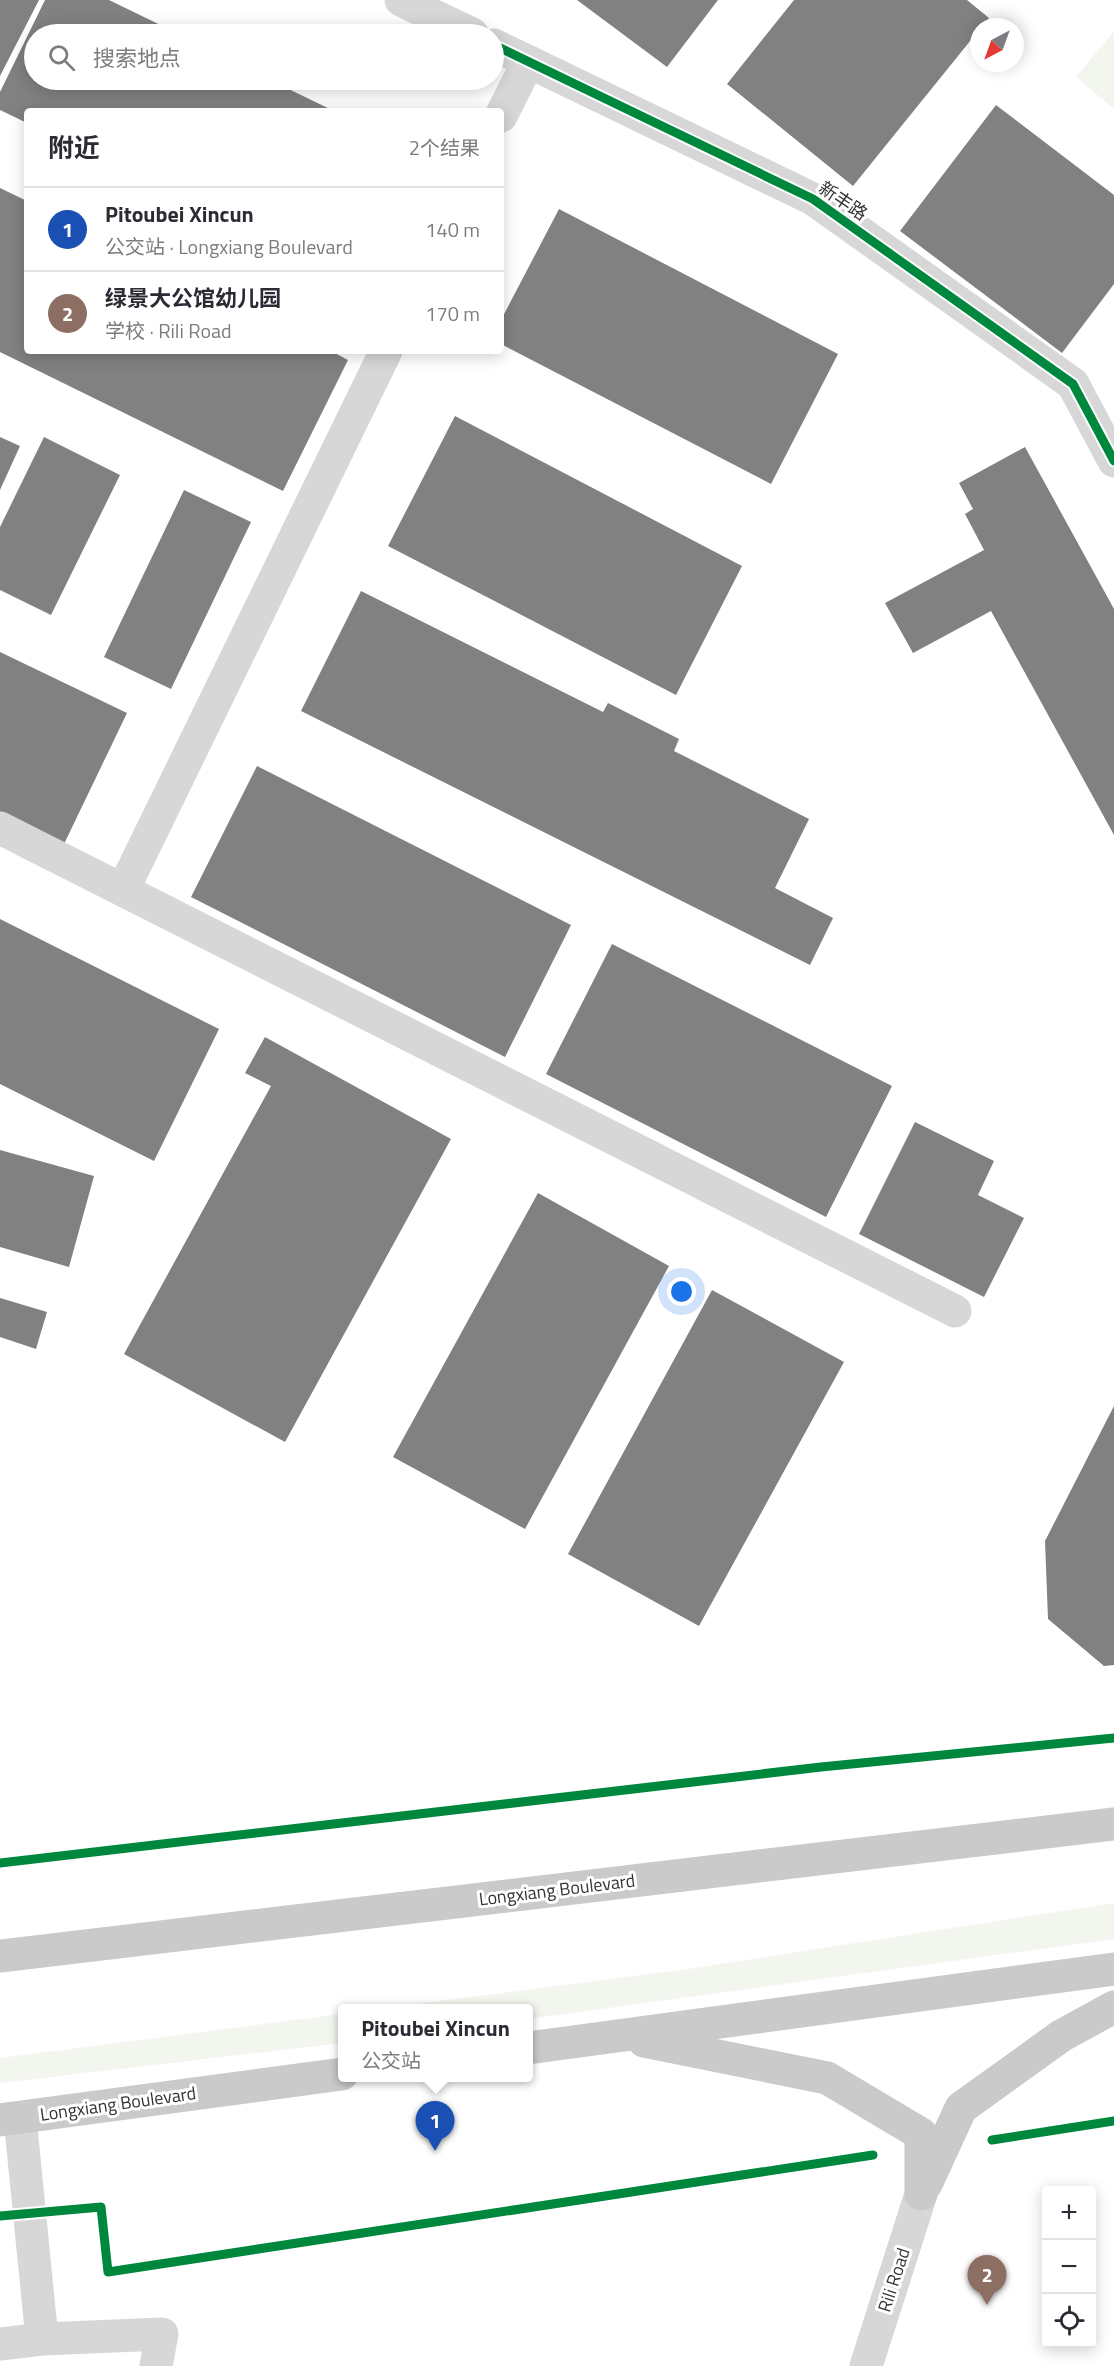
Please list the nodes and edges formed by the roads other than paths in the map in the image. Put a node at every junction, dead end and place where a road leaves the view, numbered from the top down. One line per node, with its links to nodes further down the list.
1 (401, 0): 2 (street)
2 (451, 24)
3 (504, 50): 4 (street, 新丰路)
4 (528, 62): 5 (street); 7 (street, 新丰路)
5 (504, 110)
6 (385, 354): 9 (street)
7 (1114, 461)
8 (0, 828): 9 (street)
9 (123, 890): 10 (street)
10 (955, 1311)
11 (1114, 1824): 12 (main road, Longxiang Boulevard)
12 (0, 1956)
13 (1114, 1969): 15 (main road)
14 (1114, 2007): 19 (main road)
15 (619, 2036): 16 (main road); 19 (main road)
16 (533, 2047)
17 (338, 2075): 18 (main road, Longxiang Boulevard)
18 (10, 2119): 20 (street)
19 (921, 2194): 23 (street, Rili Road)
20 (42, 2339): 21 (street); 22 (street)
21 (0, 2344)
22 (156, 2366)
23 (866, 2366)

